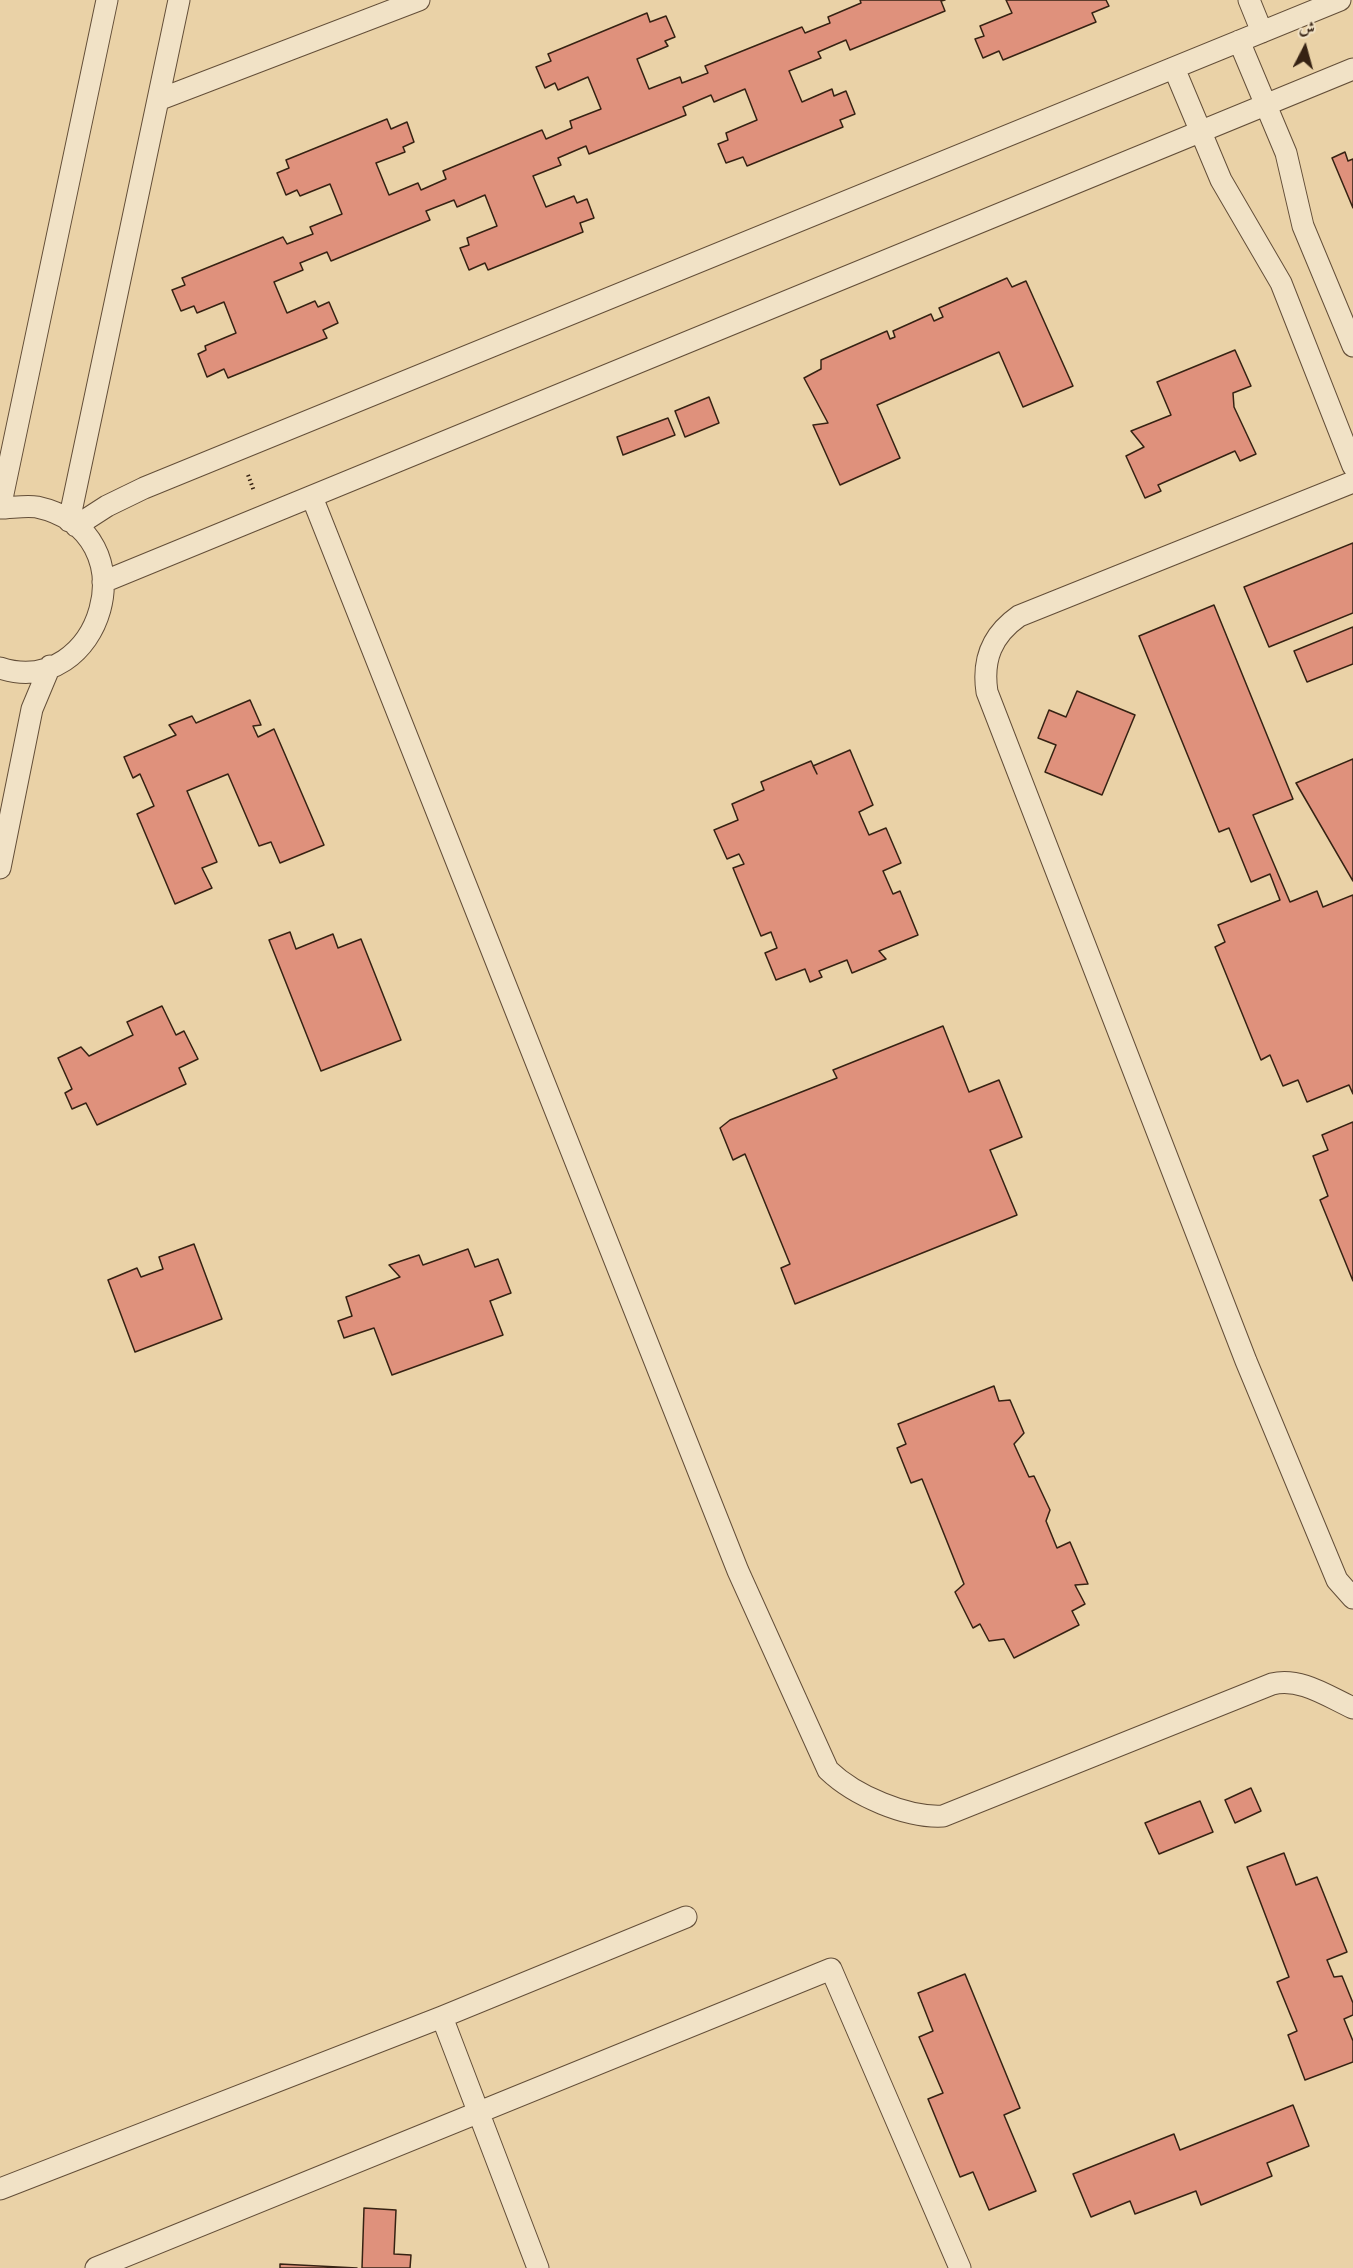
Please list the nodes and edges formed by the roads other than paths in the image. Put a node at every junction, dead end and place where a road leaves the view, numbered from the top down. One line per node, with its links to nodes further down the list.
1 (107, 0): 17 (lane)
2 (179, 0): 10 (lane)
3 (419, 0): 10 (lane)
4 (1249, 0): 6 (lane)
5 (1340, 0): 6 (lane)
6 (1262, 32): 7 (lane)
7 (1239, 41): 8 (lane); 11 (lane)
8 (1173, 68): 12 (lane); 18 (lane)
9 (1353, 69): 11 (lane)
10 (158, 99): 18 (lane)
11 (1266, 105): 12 (lane); 13 (lane)
12 (1201, 132): 14 (lane); 16 (lane)
13 (1353, 346)
14 (1353, 466)
15 (1353, 482): 23 (lane)
16 (312, 497): 19 (lane); 24 (lane)
17 (0, 508): 18 (lane)
18 (73, 523): 19 (lane)
19 (104, 582): 20 (lane)
20 (50, 666): 21 (lane); 22 (lane)
21 (0, 668)
22 (0, 868)
23 (1353, 1598)
24 (1353, 1708)
25 (686, 1917): 26 (lane)
26 (442, 2017): 27 (lane); 28 (lane)
27 (479, 2113): 29 (lane); 30 (lane); 31 (lane)
28 (0, 2189)
29 (96, 2268)
30 (538, 2268)
31 (960, 2268)

